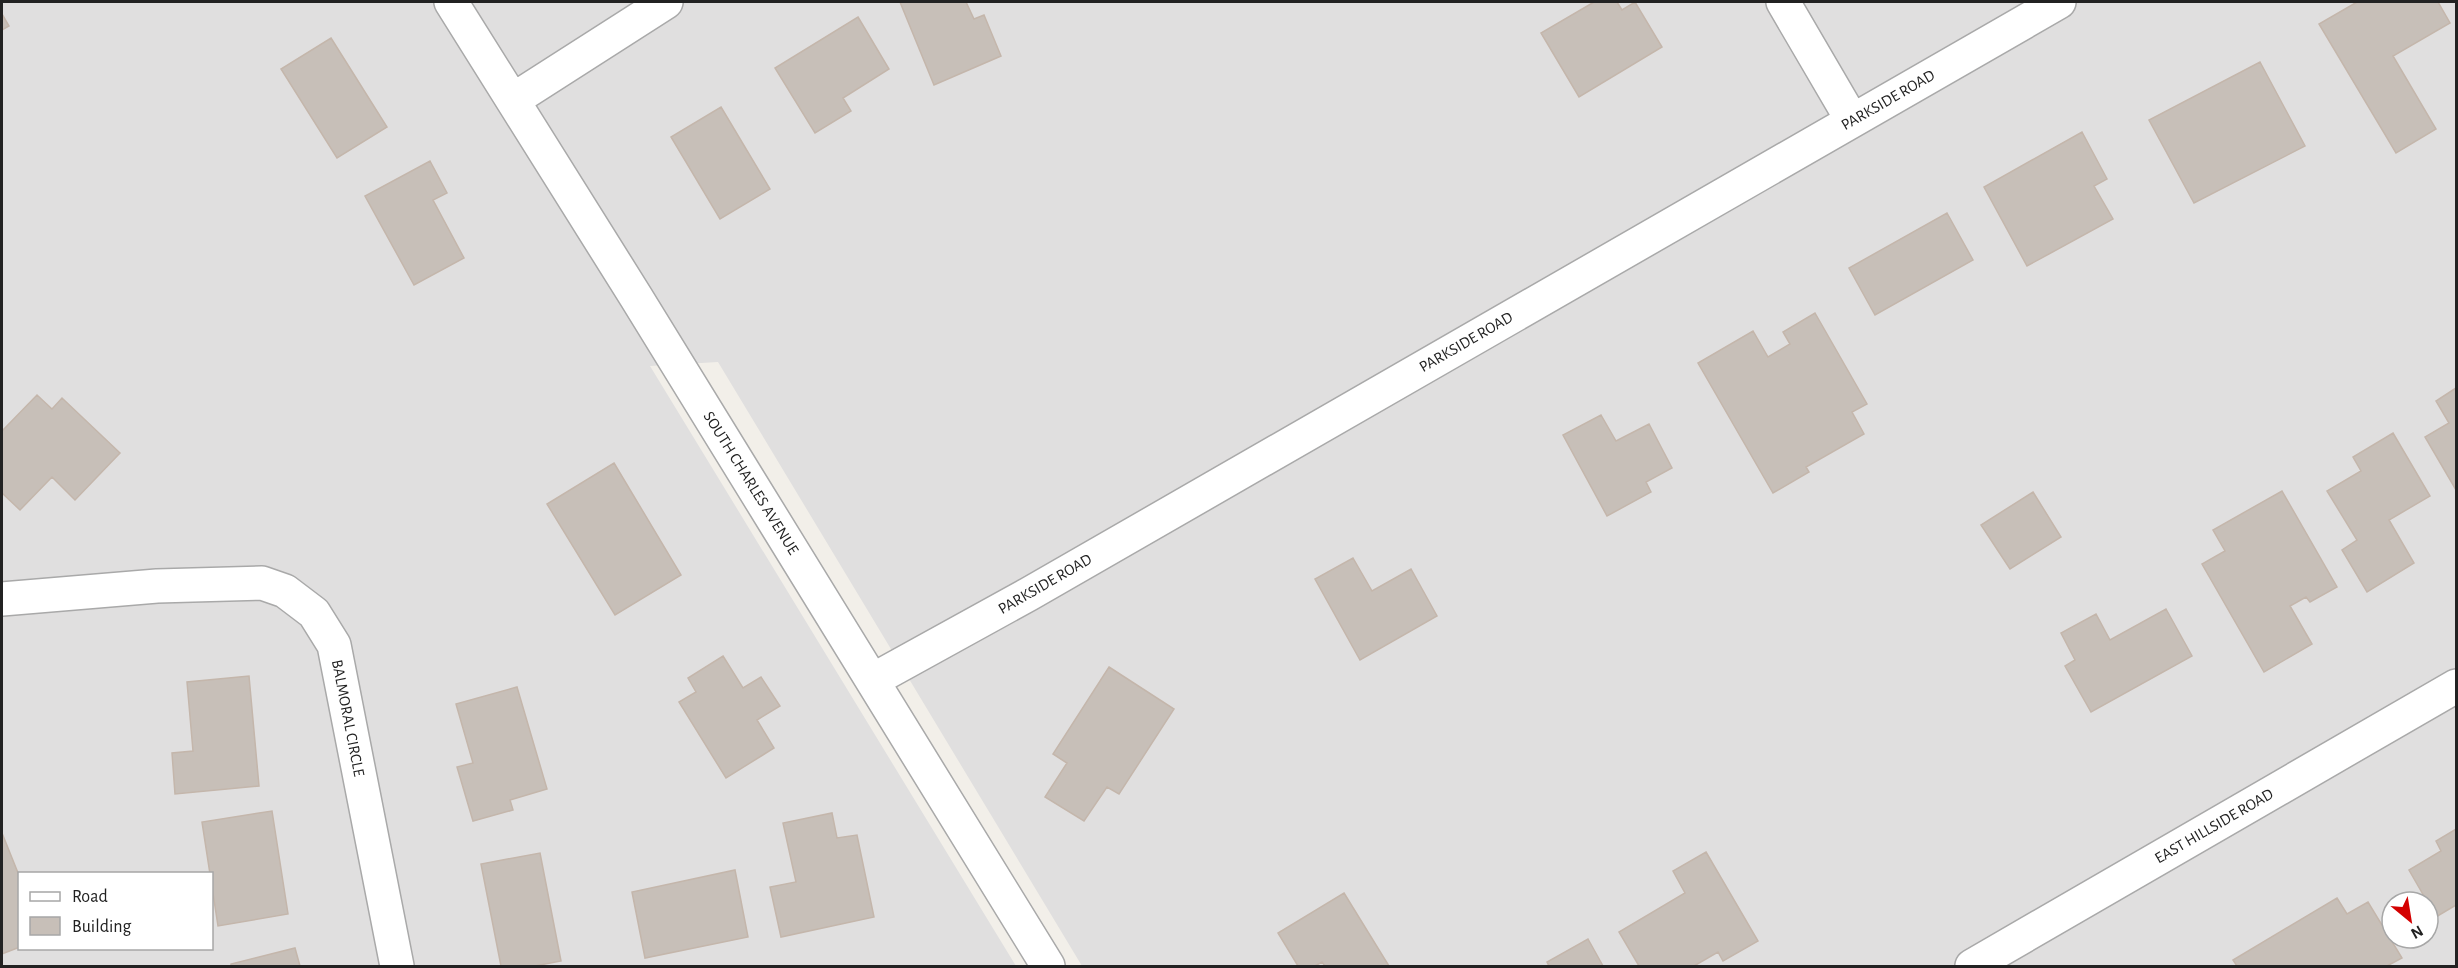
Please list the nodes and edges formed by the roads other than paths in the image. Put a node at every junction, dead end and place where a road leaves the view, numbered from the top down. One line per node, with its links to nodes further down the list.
1 (451, 2): 5 (street, SOUTH CHARLES AVENUE)
2 (666, 2): 5 (street)
3 (1783, 2): 6 (street)
4 (2059, 2): 6 (street, PARKSIDE ROAD)
5 (513, 100): 8 (street, SOUTH CHARLES AVENUE)
6 (1852, 120): 8 (street, PARKSIDE ROAD)
7 (2, 599): 10 (street, BALMORAL CIRCLE)
8 (873, 680): 11 (street, SOUTH CHARLES AVENUE)
9 (2457, 687): 12 (street, EAST HILLSIDE ROAD)
10 (397, 966)
11 (1048, 966)
12 (1972, 966)

